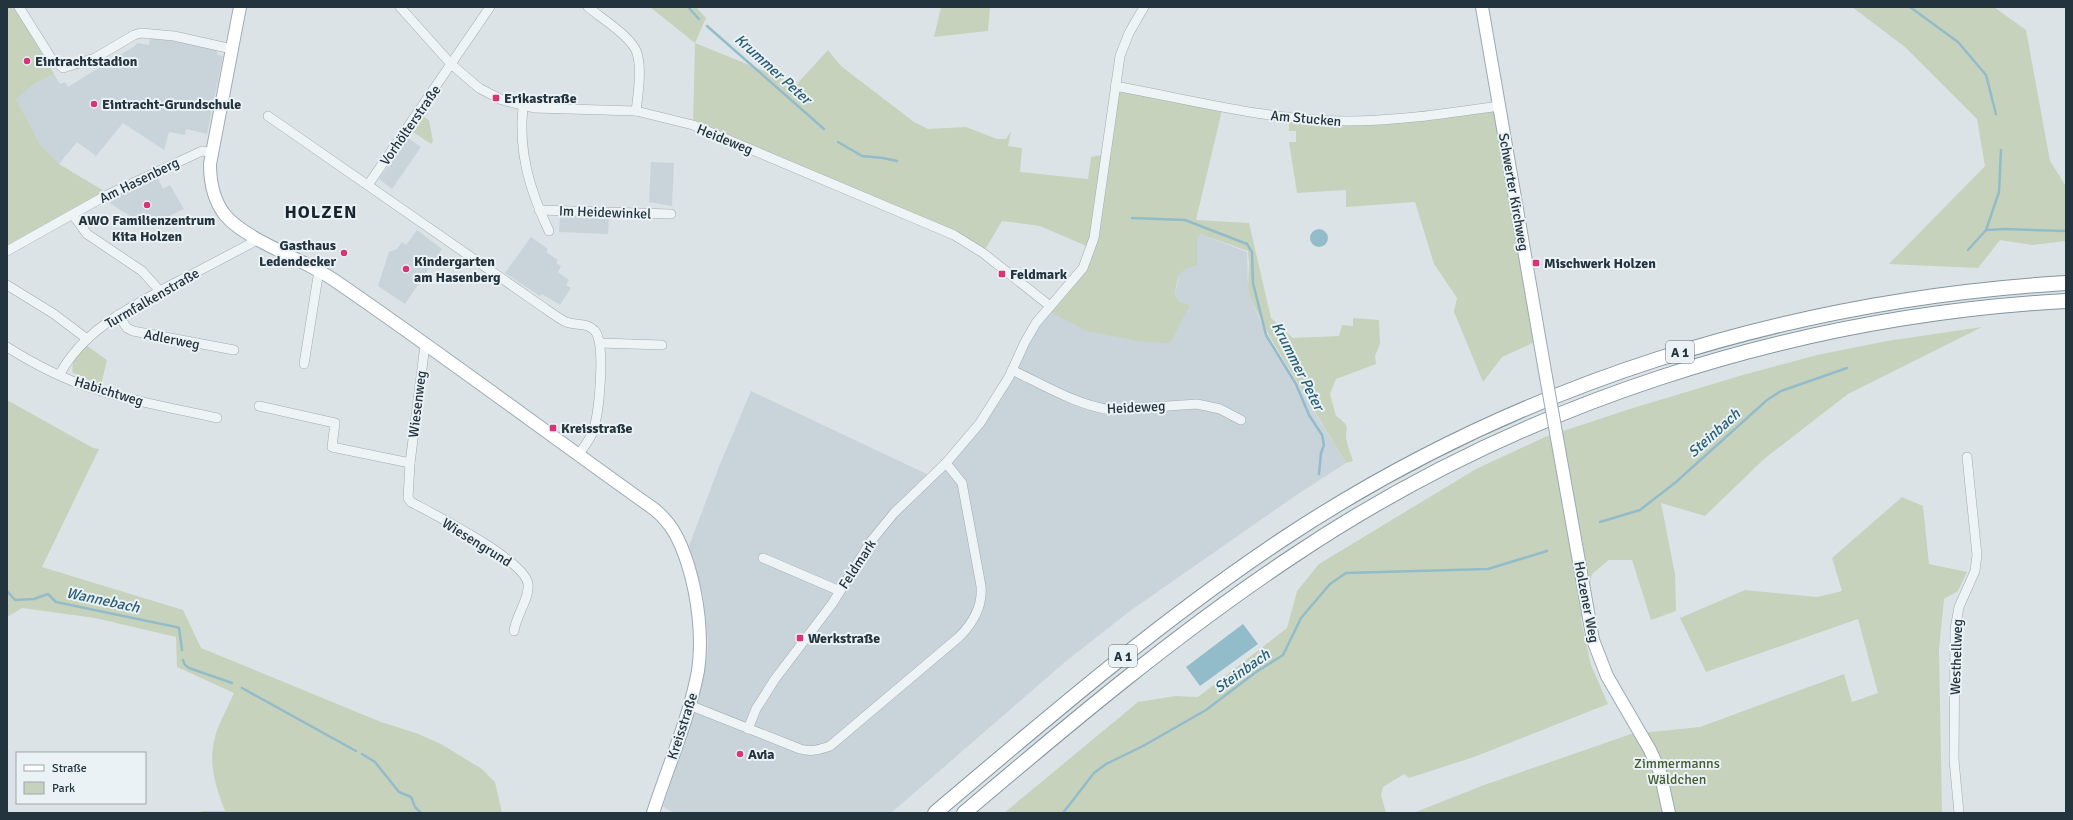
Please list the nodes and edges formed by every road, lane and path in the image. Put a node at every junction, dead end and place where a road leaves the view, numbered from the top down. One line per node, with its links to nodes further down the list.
1 (19, 7): 8 (street)
2 (240, 7): 8 (main road, Kreisstraße)
3 (400, 7): 9 (street, Heideweg)
4 (490, 7): 9 (street)
5 (588, 7): 13 (street)
6 (1144, 7): 10 (street, Feldmark)
7 (1482, 7): 11 (main road, Schwerter Kirchweg)
8 (232, 49): 15 (main road, Kreisstraße)
9 (451, 64): 12 (street, Heideweg); 16 (street, Vorhölterstraße)
10 (1115, 86): 11 (street, Am Stucken); 28 (street, Feldmark)
11 (1499, 106): 39 (main road, Schwerter Kirchweg)
12 (523, 107): 13 (street, Heideweg); 17 (street)
13 (636, 111): 28 (street, Heideweg)
14 (268, 116): 16 (street)
15 (211, 152): 19 (street, Am Hasenberg); 21 (main road, Kreisstraße)
16 (368, 185): 31 (street)
17 (539, 210): 18 (street, Im Heidewinkel); 20 (street)
18 (671, 214)
19 (73, 215): 22 (street, Am Hasenberg); 26 (street)
20 (549, 231)
21 (259, 239): 23 (main road, Kreisstraße); 26 (street, Turmfalkenstraße)
22 (7, 251)
23 (319, 270): 32 (main road, Kreisstraße); 36 (street)
24 (2066, 283): 53 (highway, A 1)
25 (7, 285): 30 (street)
26 (160, 292): 29 (street, Turmfalkenstraße)
27 (2066, 301): 54 (highway, A 1)
28 (1050, 306): 37 (street, Feldmark)
29 (118, 315): 30 (street, Turmfalkenstraße); 35 (street, Adlerweg)
30 (86, 338): 38 (street, Turmfalkenstraße)
31 (600, 342): 33 (street); 43 (street)
32 (425, 344): 43 (main road, Kreisstraße); 45 (street, Wiesenweg)
33 (662, 345)
34 (7, 348): 38 (street, Habichtweg)
35 (234, 350)
36 (304, 364)
37 (1012, 370): 42 (street, Heideweg); 46 (street, Feldmark)
38 (60, 374): 41 (street, Habichtweg)
39 (1546, 376): 55 (main road, Holzener Weg, bridge)
40 (258, 406): 45 (street)
41 (217, 418)
42 (1241, 420)
43 (578, 455): 50 (main road, Kreisstraße)
44 (1967, 457): 56 (street, Westhellweg)
45 (410, 462): 49 (street, Wiesengrund)
46 (946, 463): 48 (street, Feldmark); 51 (street)
47 (762, 558): 48 (street)
48 (840, 590): 51 (street, Feldmark)
49 (514, 631)
50 (689, 705): 51 (street); 52 (main road, Kreisstraße)
51 (748, 729)
52 (653, 813)
53 (935, 813)
54 (964, 813)
55 (1669, 813)
56 (1959, 813)

